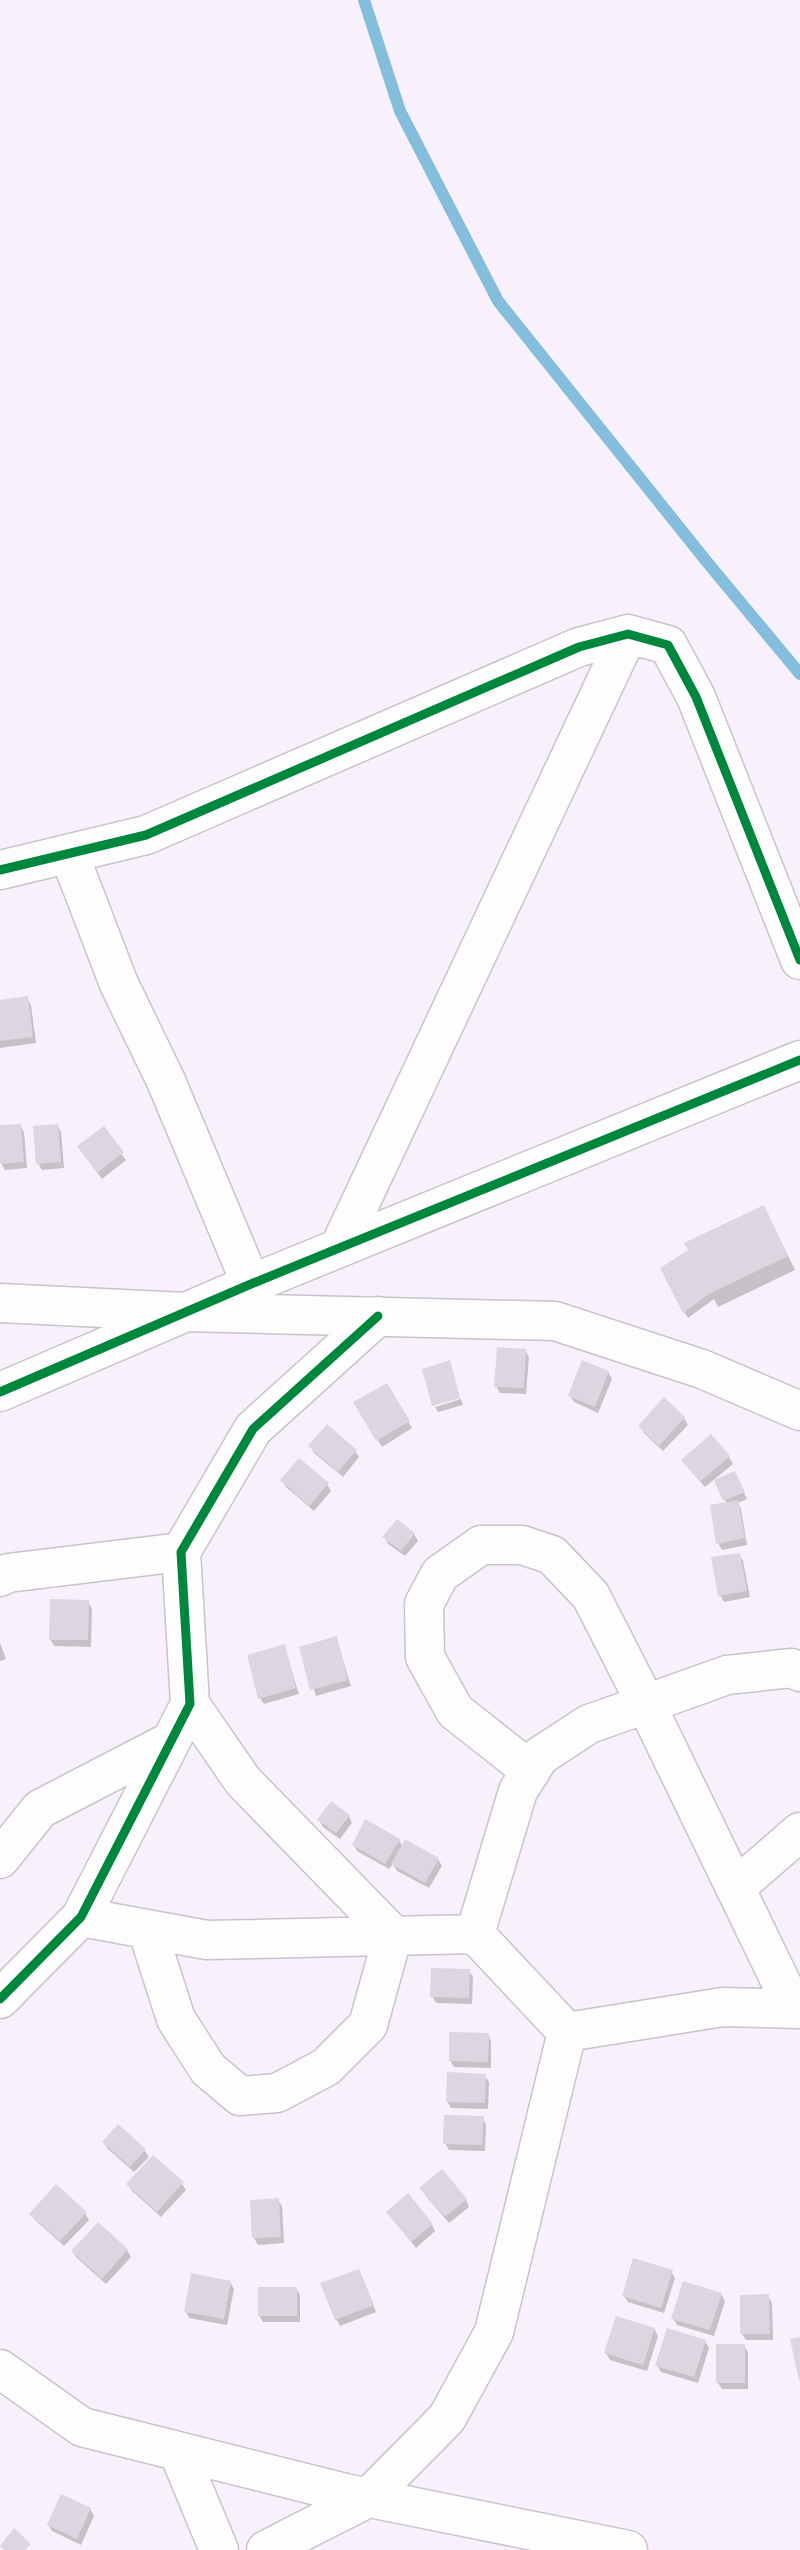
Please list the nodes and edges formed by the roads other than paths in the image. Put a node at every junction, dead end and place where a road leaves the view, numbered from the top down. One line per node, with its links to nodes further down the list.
1 (628, 634): 2 (street); 4 (street); 6 (street)
2 (69, 854): 3 (street); 7 (street)
3 (0, 870)
4 (800, 960)
5 (800, 1059): 6 (street)
6 (339, 1248): 7 (street)
7 (251, 1284): 9 (street)
8 (0, 1303): 9 (street)
9 (185, 1312): 10 (street); 11 (street)
10 (377, 1316): 12 (street); 13 (street)
11 (0, 1392)
12 (800, 1411)
13 (181, 1552): 14 (street); 17 (street)
14 (0, 1577)
15 (800, 1672): 16 (street)
16 (646, 1703): 19 (street); 19 (street); 22 (street)
17 (190, 1704): 18 (street); 26 (street)
18 (171, 1741): 21 (street); 23 (street)
19 (531, 1771): 25 (street)
20 (800, 1832): 22 (street)
21 (0, 1859)
22 (735, 1888): 28 (street)
23 (81, 1917): 24 (street); 27 (street)
24 (147, 1930): 26 (street); 26 (street)
25 (475, 1934): 26 (street); 29 (street)
26 (393, 1936)
27 (0, 1999)
28 (797, 2009): 29 (street)
29 (566, 2032): 32 (street)
30 (0, 2369): 31 (street)
31 (178, 2451): 32 (street); 33 (street)
32 (368, 2498): 34 (street); 35 (street)
33 (219, 2550)
34 (266, 2550)
35 (628, 2550)

